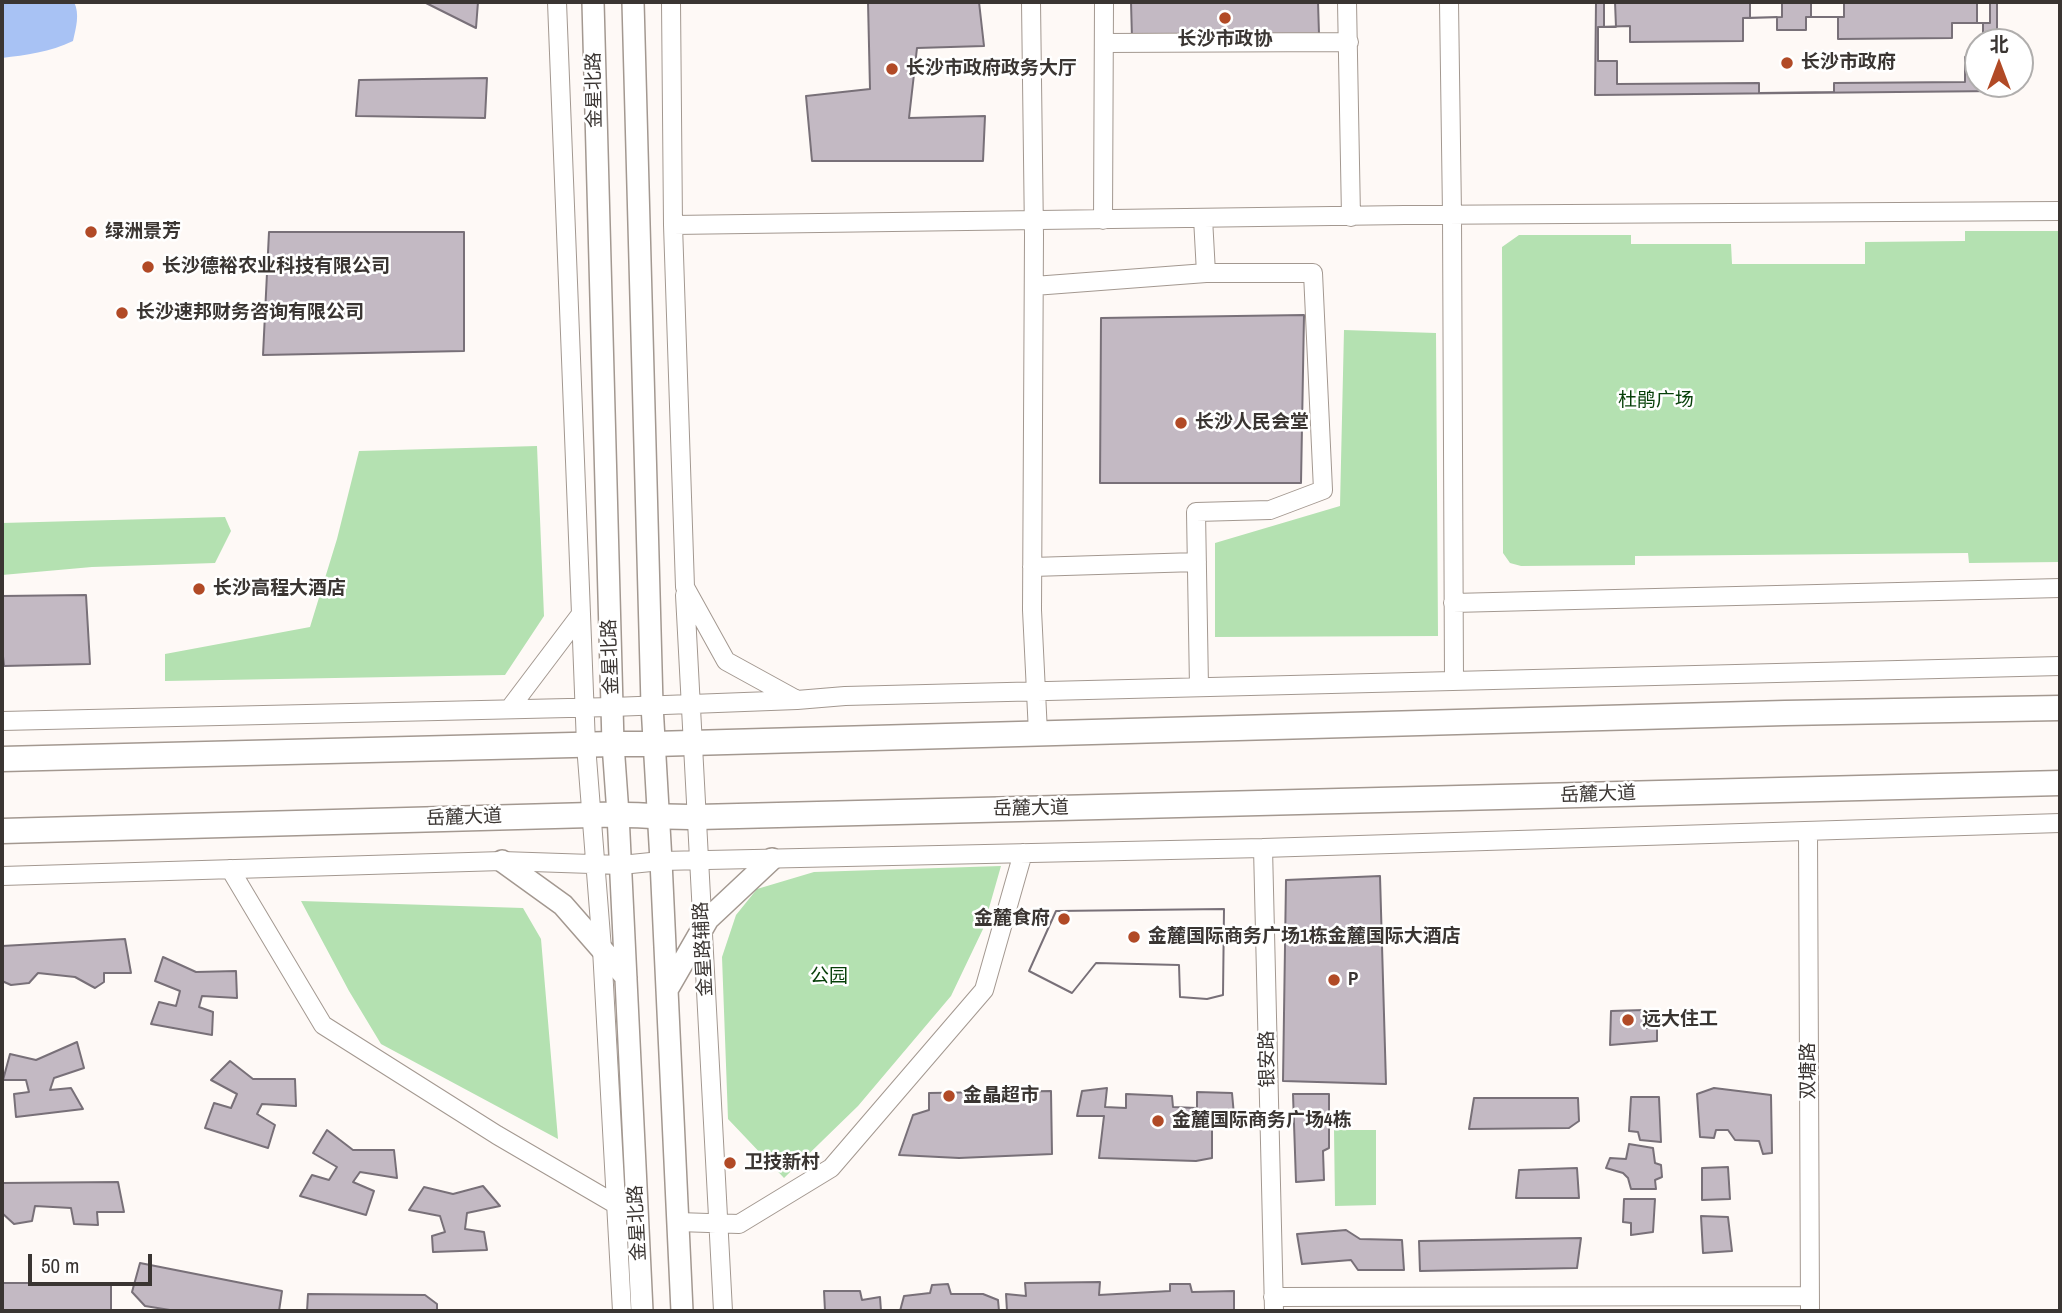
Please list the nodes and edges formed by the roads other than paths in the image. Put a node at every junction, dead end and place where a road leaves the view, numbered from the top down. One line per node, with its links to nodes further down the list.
1 (557, 2): 25 (street)
2 (593, 2): 34 (main road, 金星北路)
3 (633, 2): 32 (main road, 金星北路)
4 (671, 2): 17 (street, 金星路辅路)
5 (1031, 2): 15 (street)
6 (1104, 2): 10 (street)
7 (1347, 2): 9 (street)
8 (1449, 2): 12 (street)
9 (1349, 42): 10 (street); 13 (street)
10 (1104, 43): 16 (street)
11 (2060, 211): 12 (street)
12 (1452, 215): 13 (street); 24 (street)
13 (1351, 217): 14 (street)
14 (1203, 218): 16 (street); 18 (street)
15 (1034, 220): 16 (street); 17 (street); 19 (street)
16 (1103, 220)
17 (673, 225): 22 (street, 金星路辅路)
18 (1206, 273): 19 (street); 20 (street)
19 (1034, 286): 21 (street)
20 (1197, 562): 21 (street); 28 (street)
21 (1032, 567): 29 (street)
22 (685, 587): 30 (street); 31 (street, 金星路辅路)
23 (2060, 588): 24 (street)
24 (1453, 603): 27 (street)
25 (581, 614): 33 (street); 35 (street)
26 (2060, 666): 27 (street)
27 (1454, 681): 28 (street)
28 (1199, 687): 29 (street)
29 (1036, 691): 30 (street); 38 (street)
30 (797, 700): 31 (street)
31 (692, 704): 32 (street); 39 (street, 金星路辅路)
32 (652, 705): 34 (street); 41 (main road, 金星北路)
33 (584, 707): 34 (street); 35 (street); 42 (street)
34 (612, 707): 40 (main road, 金星北路)
35 (510, 708): 37 (street)
36 (2060, 708): 38 (highway)
37 (2, 721)
38 (1038, 733): 39 (highway)
39 (694, 743): 41 (highway); 47 (street, 金星路辅路)
40 (613, 744): 41 (highway); 42 (highway); 45 (main road, 金星北路)
41 (654, 744): 48 (main road, 金星北路)
42 (586, 745): 43 (highway); 46 (street)
43 (2, 759)
44 (2060, 783): 47 (highway, 岳麓大道)
45 (618, 814): 46 (highway, 岳麓大道); 48 (highway, 岳麓大道); 59 (main road, 金星北路)
46 (591, 815): 50 (highway, 岳麓大道); 58 (street)
47 (698, 817): 48 (highway, 岳麓大道); 55 (street, 金星路辅路)
48 (658, 818): 57 (main road, 金星北路)
49 (2060, 823): 51 (street)
50 (2, 831)
51 (1808, 831): 52 (street); 70 (street, 双塘路)
52 (1263, 848): 53 (street); 69 (street, 银安路)
53 (1023, 853): 54 (street); 68 (street)
54 (772, 859): 55 (street); 62 (main road)
55 (700, 860): 57 (street); 62 (street, 金星路辅路)
56 (502, 861): 58 (street); 60 (street); 63 (main road)
57 (661, 861): 59 (street); 65 (main road, 金星北路)
58 (594, 864): 59 (street); 63 (street)
59 (621, 865): 64 (main road, 金星北路)
60 (230, 869): 61 (street); 66 (street)
61 (2, 876)
62 (703, 928): 65 (main road); 68 (street, 金星路辅路)
63 (602, 949): 64 (main road); 71 (street)
64 (626, 977): 66 (main road, 金星北路)
65 (667, 989): 67 (main road, 金星北路)
66 (638, 1218): 72 (main road, 金星北路)
67 (678, 1222): 68 (street); 73 (main road, 金星北路)
68 (720, 1223): 74 (street, 金星路辅路)
69 (1274, 1304): 70 (street)
70 (1810, 1304)
71 (622, 1311)
72 (642, 1311)
73 (682, 1311)
74 (723, 1311)

